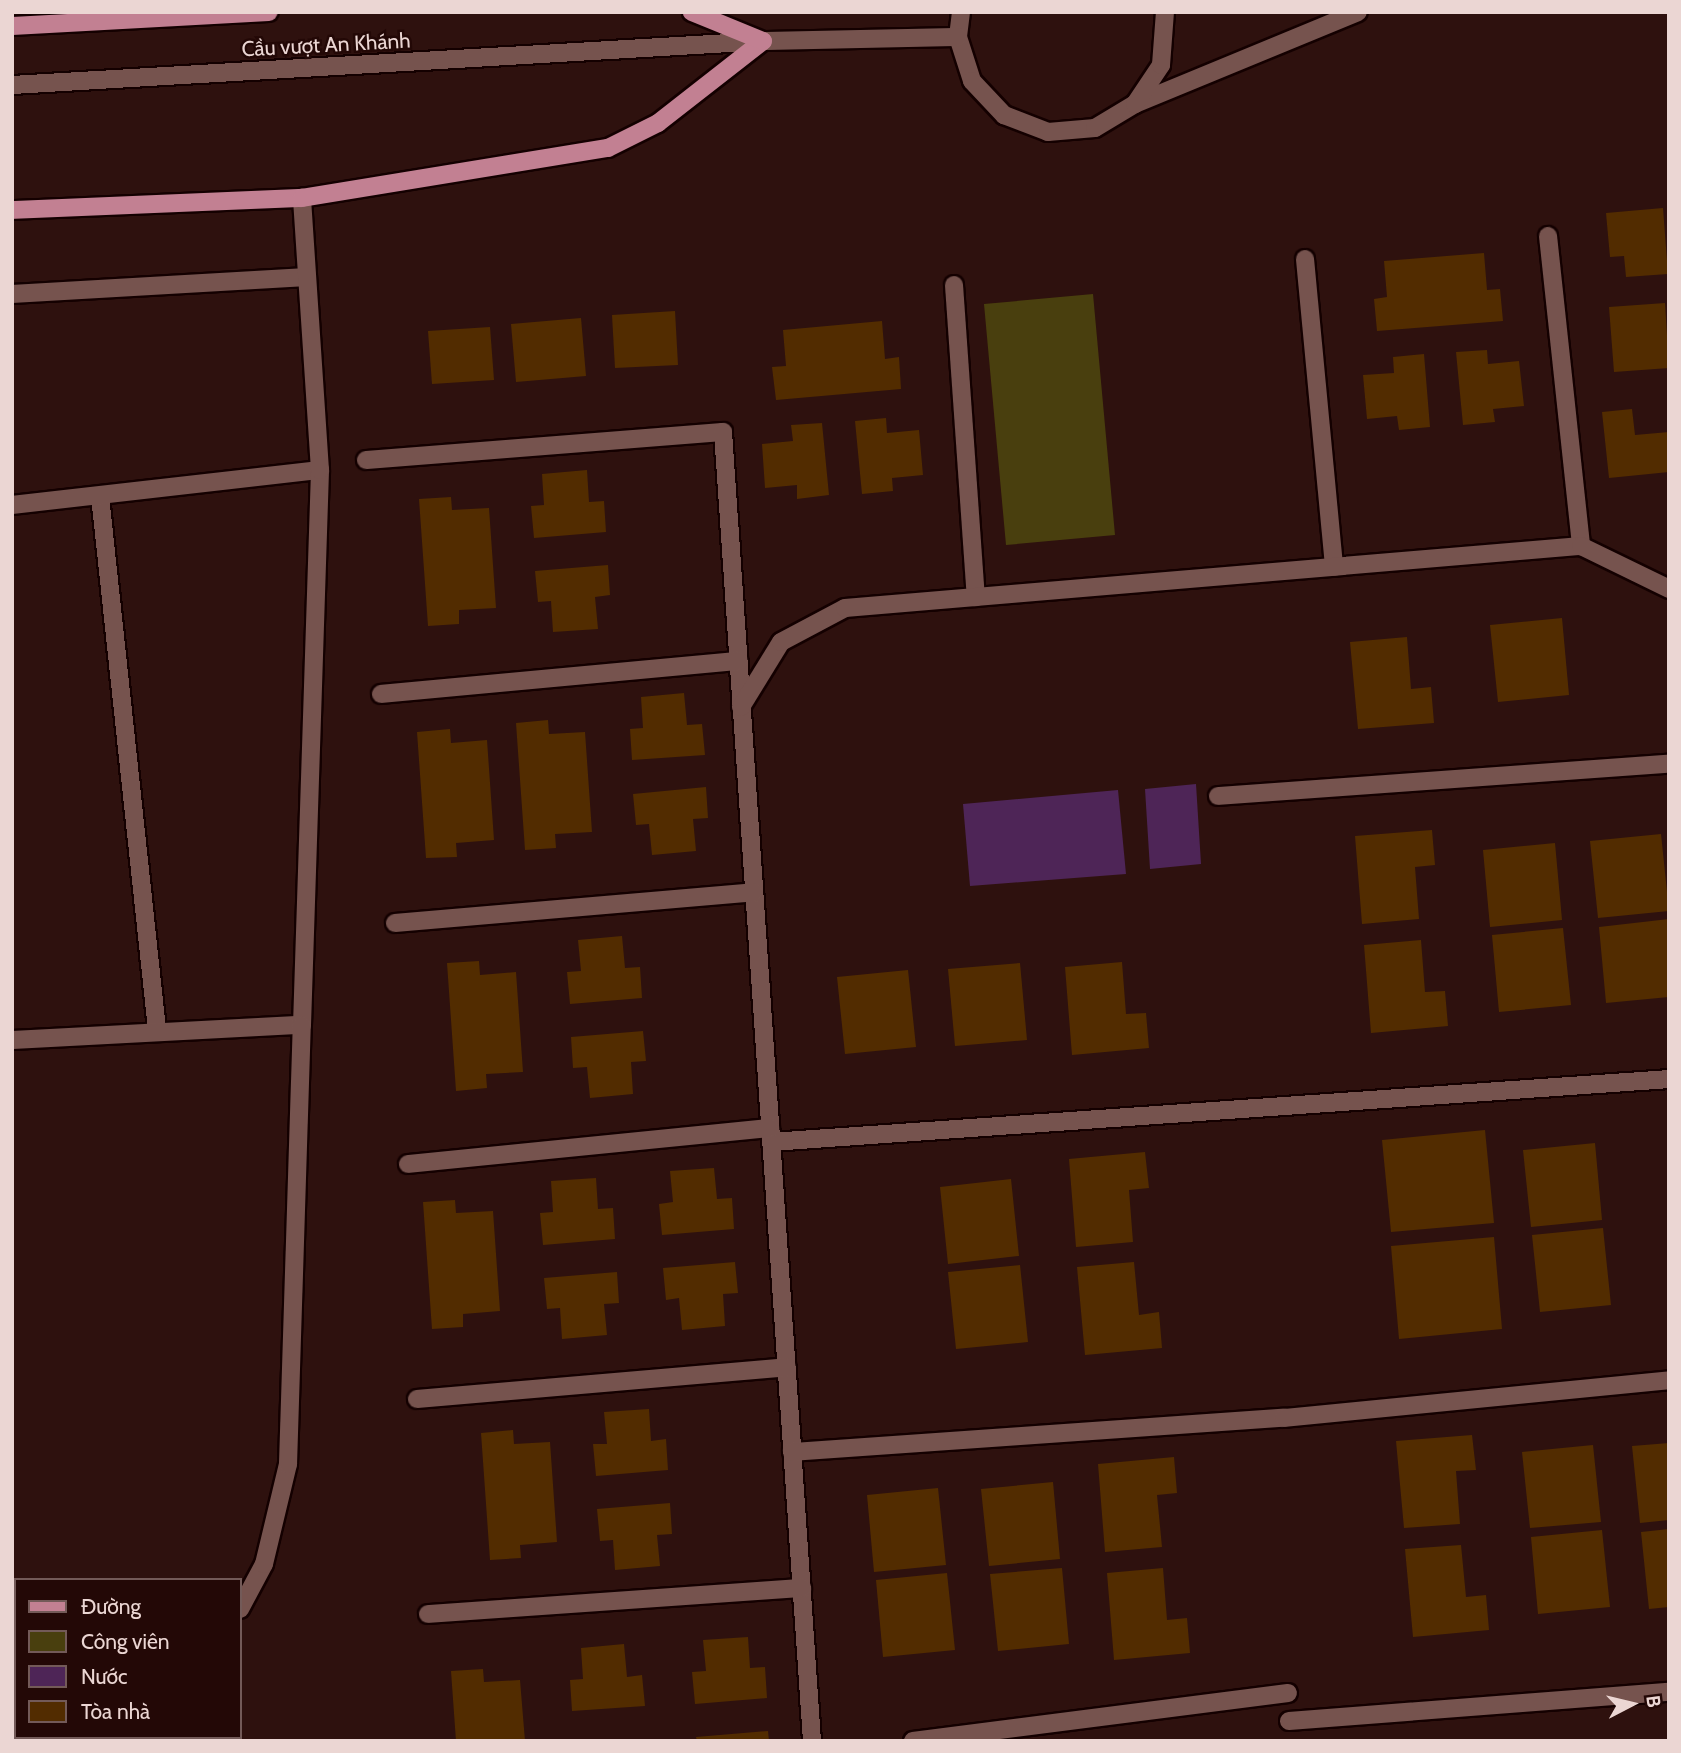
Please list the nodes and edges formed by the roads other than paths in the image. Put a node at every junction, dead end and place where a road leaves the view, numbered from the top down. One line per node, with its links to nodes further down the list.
1 (269, 12): 6 (main road)
2 (692, 12): 8 (main road)
3 (961, 12): 7 (street)
4 (1165, 12): 10 (street)
5 (1358, 12): 10 (street)
6 (12, 26)
7 (958, 37): 8 (street, Cầu vượt An Khánh); 10 (street)
8 (763, 41): 9 (street, Cầu vượt An Khánh); 11 (main road)
9 (12, 85)
10 (1135, 104)
11 (302, 198): 12 (main road); 15 (street)
12 (12, 210)
13 (1548, 236): 22 (street)
14 (1305, 259): 23 (street)
15 (307, 277): 17 (street); 19 (street)
16 (954, 285): 25 (street)
17 (12, 294)
18 (366, 460): 26 (street)
19 (320, 470): 20 (street); 33 (street)
20 (100, 496): 21 (street); 34 (street)
21 (12, 505)
22 (1581, 546): 23 (street); 24 (street)
23 (1334, 567): 25 (street)
24 (1669, 589)
25 (976, 597): 28 (street)
26 (738, 661): 27 (street); 28 (street)
27 (381, 694)
28 (741, 707): 31 (street)
29 (1669, 764): 30 (street)
30 (1218, 796)
31 (754, 892): 32 (street); 37 (street)
32 (395, 923)
33 (302, 1025): 34 (street); 44 (street)
34 (157, 1029): 35 (street)
35 (12, 1040)
36 (1669, 1079): 37 (street)
37 (770, 1135): 38 (street); 39 (street)
38 (408, 1164)
39 (787, 1367): 41 (street); 42 (street)
40 (1669, 1380): 42 (street)
41 (417, 1399)
42 (792, 1452): 43 (street)
43 (802, 1588): 45 (street); 49 (street)
44 (242, 1605)
45 (428, 1614)
46 (1669, 1692): 48 (street)
47 (1289, 1693): 50 (street)
48 (1289, 1721)
49 (812, 1741)
50 (913, 1741)

